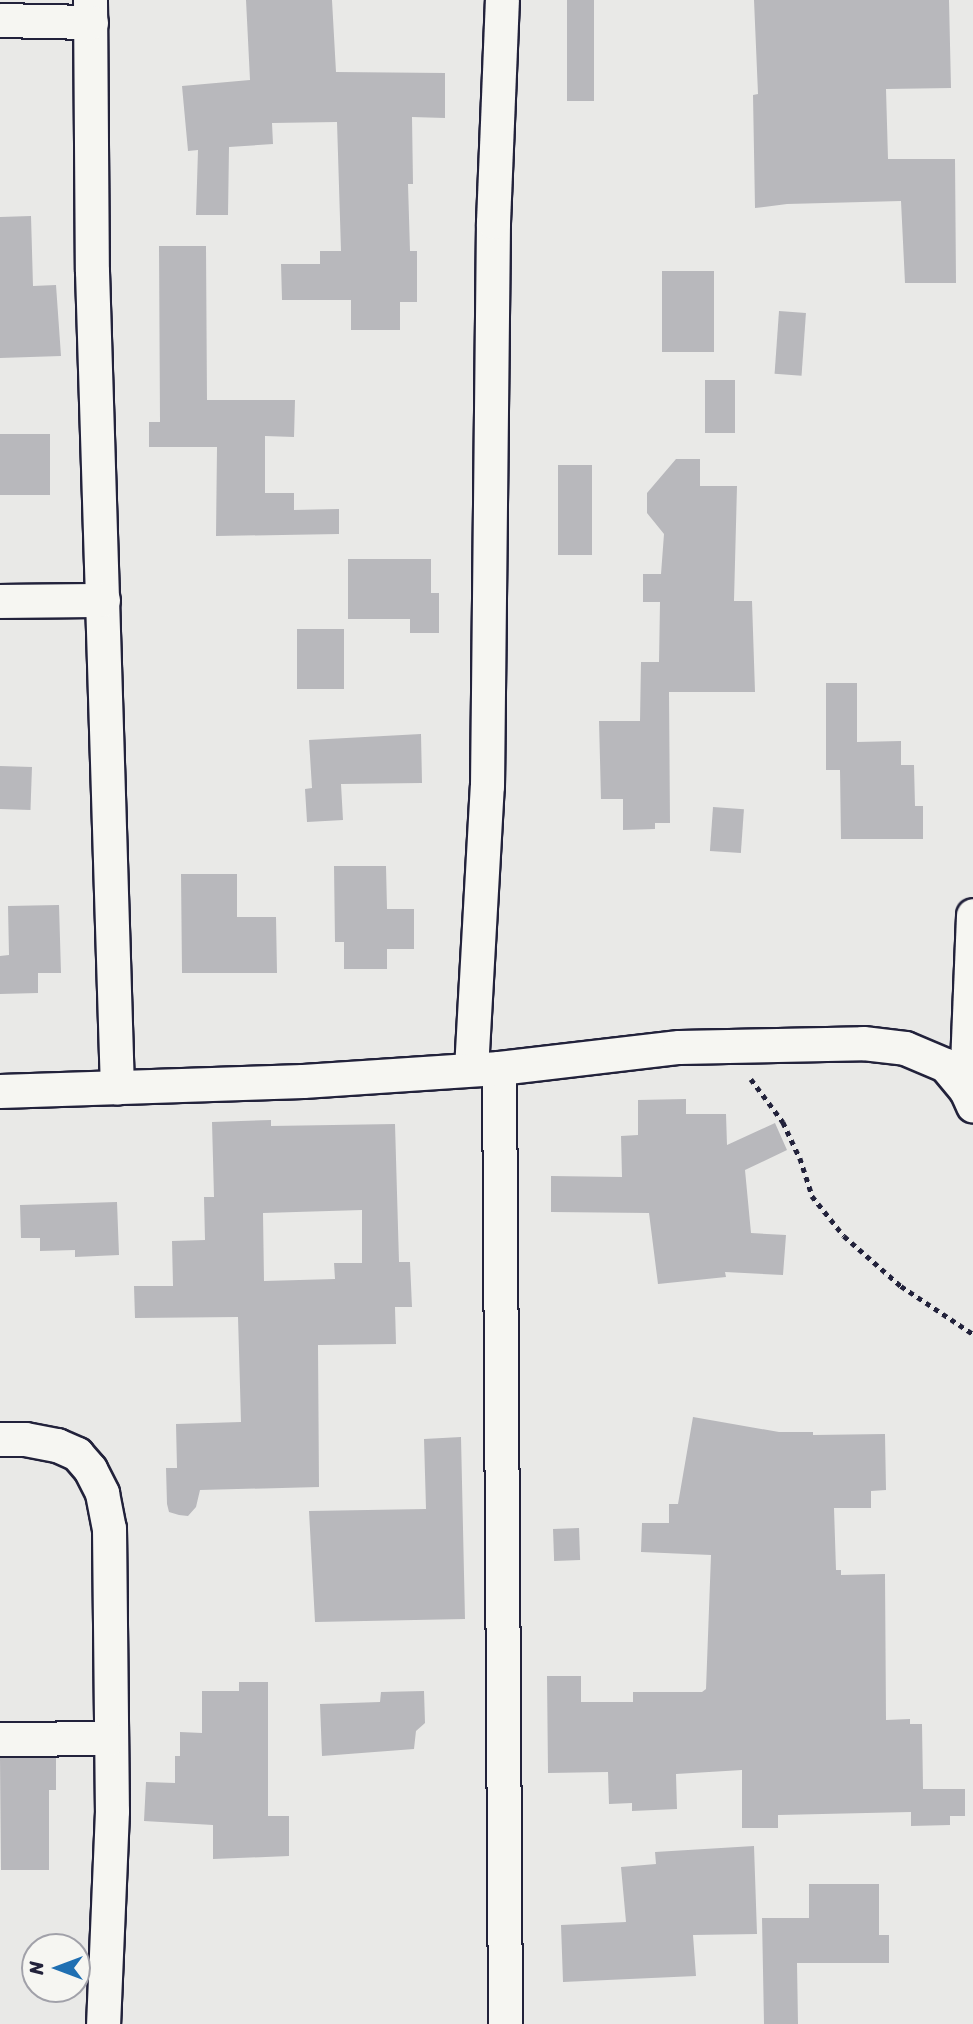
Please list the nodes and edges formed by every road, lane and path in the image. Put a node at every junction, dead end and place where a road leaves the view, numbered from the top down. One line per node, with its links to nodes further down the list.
1 (502, 0): 8 (street)
2 (90, 11): 3 (street); 4 (street)
3 (0, 20)
4 (103, 600): 5 (street); 9 (street)
5 (0, 601)
6 (973, 915): 11 (street)
7 (727, 1044): 8 (street); 11 (street); 12 (path)
8 (485, 1069): 9 (street); 17 (street)
9 (117, 1088): 10 (street)
10 (0, 1091)
11 (969, 1098)
12 (973, 1334)
13 (0, 1439): 14 (street)
14 (109, 1738): 15 (street); 16 (street)
15 (0, 1739)
16 (103, 2024)
17 (505, 2024)

